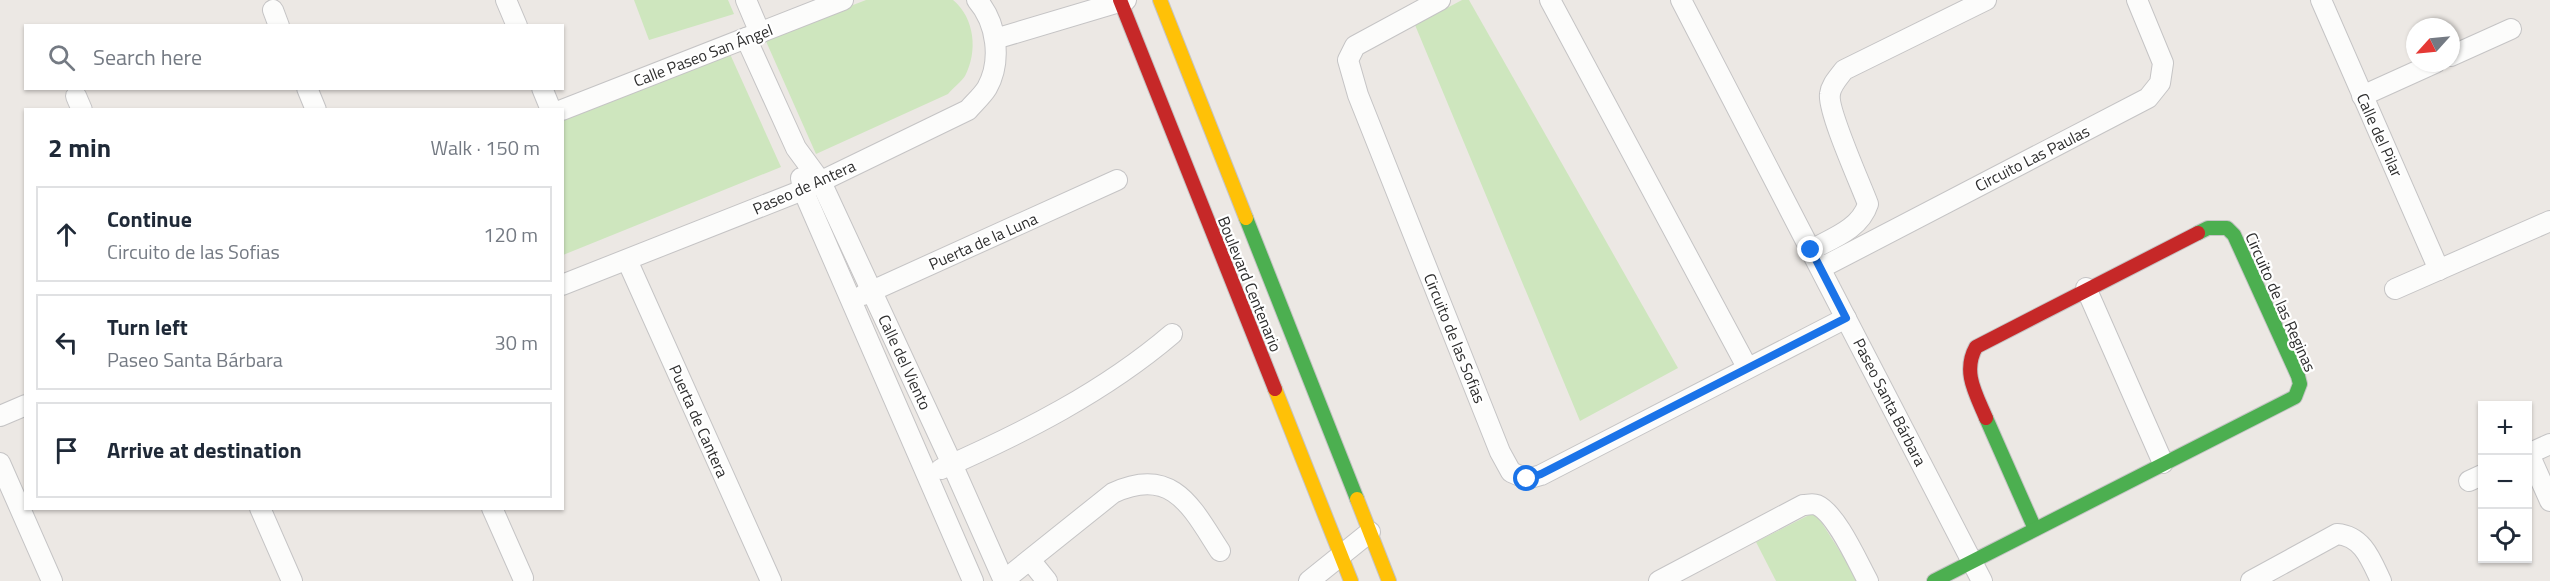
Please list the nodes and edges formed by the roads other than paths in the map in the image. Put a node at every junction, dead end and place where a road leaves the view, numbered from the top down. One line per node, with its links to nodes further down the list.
1 (506, 0): 13 (street)
2 (746, 0): 15 (street, Calle del Viento)
3 (843, 0): 15 (street, Calle Paseo San Ángel)
4 (1160, 0): 55 (main road, Boulevard Centenario)
5 (1440, 0): 41 (street, Circuito de las Sofias)
6 (1550, 0): 41 (street)
7 (1681, 0): 30 (street, Paseo Santa Bárbara)
8 (1986, 0): 30 (street)
9 (2137, 0): 32 (street, Circuito Las Paulas)
10 (2320, 0): 21 (street, Calle del Pilar)
11 (1122, 1): 16 (street); 57 (main road, Boulevard Centenario)
12 (985, 2): 16 (street)
13 (516, 24)
14 (2511, 29): 17 (street)
15 (753, 35): 24 (street, Calle Paseo San Ángel); 25 (street, Calle del Viento)
16 (995, 39): 27 (street, Paseo de Antera)
17 (2460, 52)
18 (2416, 72): 21 (street)
19 (308, 90): 22 (street)
20 (543, 90): 23 (street)
21 (2362, 96): 33 (street, Calle del Pilar)
22 (315, 108)
23 (550, 108)
24 (564, 109)
25 (796, 148): 27 (street, Calle del Viento); 28 (street, Calle del Viento)
26 (1117, 180): 37 (street, Puerta de la Luna)
27 (821, 182): 28 (street, Paseo de Antera); 37 (street, Calle del Viento)
28 (803, 190): 31 (street, Paseo de Antera); 38 (street, Calle del Viento)
29 (2550, 220): 33 (street)
30 (1811, 250): 32 (street, Paseo Santa Bárbara)
31 (627, 261): 34 (street, Paseo de Antera); 63 (street, Puerta de Cantera)
32 (1821, 268): 39 (street, Paseo Santa Bárbara)
33 (2439, 270): 36 (street)
34 (564, 284)
35 (2086, 288): 48 (street); 48 (main road, Circuito de las Reginas); 54 (main road, Circuito de las Reginas)
36 (2395, 289)
37 (873, 291): 38 (street, Puerta de la Luna); 49 (street, Calle del Viento)
38 (849, 301): 50 (street, Calle del Viento)
39 (1846, 318): 41 (street, Circuito de las Sofias); 59 (street, Paseo Santa Bárbara)
40 (1172, 334): 49 (street)
41 (1747, 368)
42 (24, 406): 43 (street)
43 (0, 416)
44 (2550, 444): 45 (street)
45 (2532, 452)
46 (2528, 455): 51 (street)
47 (0, 463): 61 (street)
48 (2163, 463): 54 (main road, Circuito de las Reginas)
49 (952, 464): 50 (street); 65 (street, Calle del Viento)
50 (928, 475): 64 (street, Calle del Viento)
51 (2550, 501)
52 (261, 510): 62 (street)
53 (493, 510): 60 (street)
54 (2035, 529): 59 (main road, Circuito de las Reginas)
55 (1370, 532): 57 (street); 69 (main road, Boulevard Centenario)
56 (1220, 551): 58 (street)
57 (1341, 556): 67 (street); 68 (main road, Boulevard Centenario)
58 (1030, 560): 65 (street); 66 (street)
59 (1972, 561): 72 (main road, Circuito de las Reginas); 73 (street, Paseo Santa Bárbara)
60 (523, 578)
61 (52, 581)
62 (292, 581)
63 (771, 581)
64 (973, 581)
65 (1004, 581)
66 (1047, 581)
67 (1309, 581)
68 (1351, 581)
69 (1389, 581)
70 (1659, 581): 71 (street)
71 (1869, 581)
72 (1934, 581)
73 (1982, 581)
74 (2251, 581): 75 (street)
75 (2381, 581)

